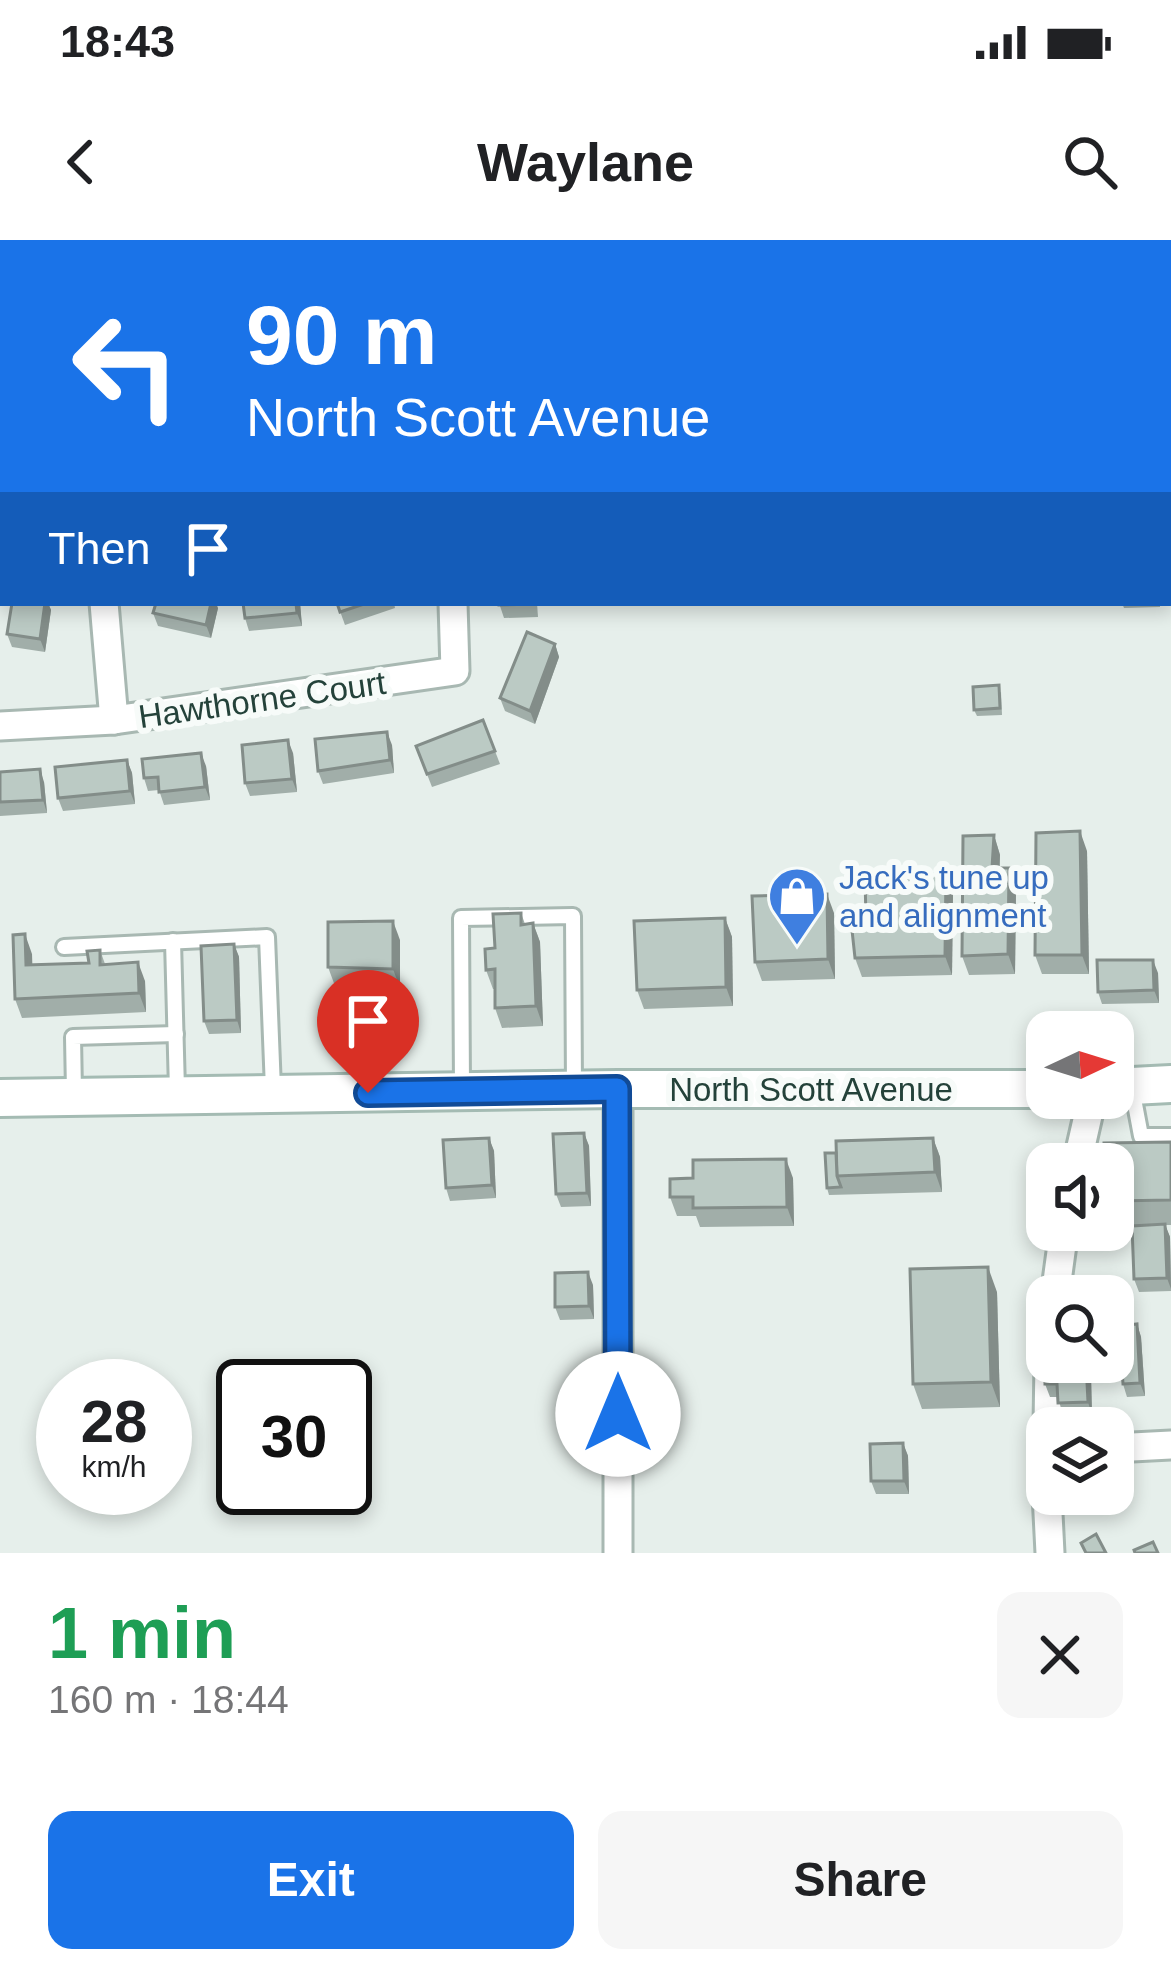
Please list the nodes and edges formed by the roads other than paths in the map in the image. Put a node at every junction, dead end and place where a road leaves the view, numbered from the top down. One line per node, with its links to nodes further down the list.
1 (104, 606): 3 (street)
2 (453, 606): 3 (street, Hawthorne Court)
3 (114, 720): 4 (street, Hawthorne Court)
4 (0, 726)
5 (173, 941): 6 (lane); 7 (lane); 14 (lane)
6 (64, 946)
7 (176, 1034): 15 (lane); 16 (lane)
8 (1171, 1084): 9 (main road)
9 (1134, 1086)
10 (617, 1089): 11 (main road, North Scott Avenue); 12 (main road, North Scott Avenue); 23 (street)
11 (1026, 1089)
12 (574, 1090): 13 (main road, North Scott Avenue); 13 (lane)
13 (462, 1092): 14 (main road, North Scott Avenue)
14 (273, 1094): 15 (main road, North Scott Avenue)
15 (177, 1096): 16 (main road, North Scott Avenue)
16 (74, 1097): 17 (main road, North Scott Avenue)
17 (0, 1098)
18 (1134, 1118): 19 (lane)
19 (1171, 1136)
20 (1171, 1445): 21 (street)
21 (1134, 1447)
22 (1048, 1515): 24 (street)
23 (618, 1553)
24 (1050, 1553)

